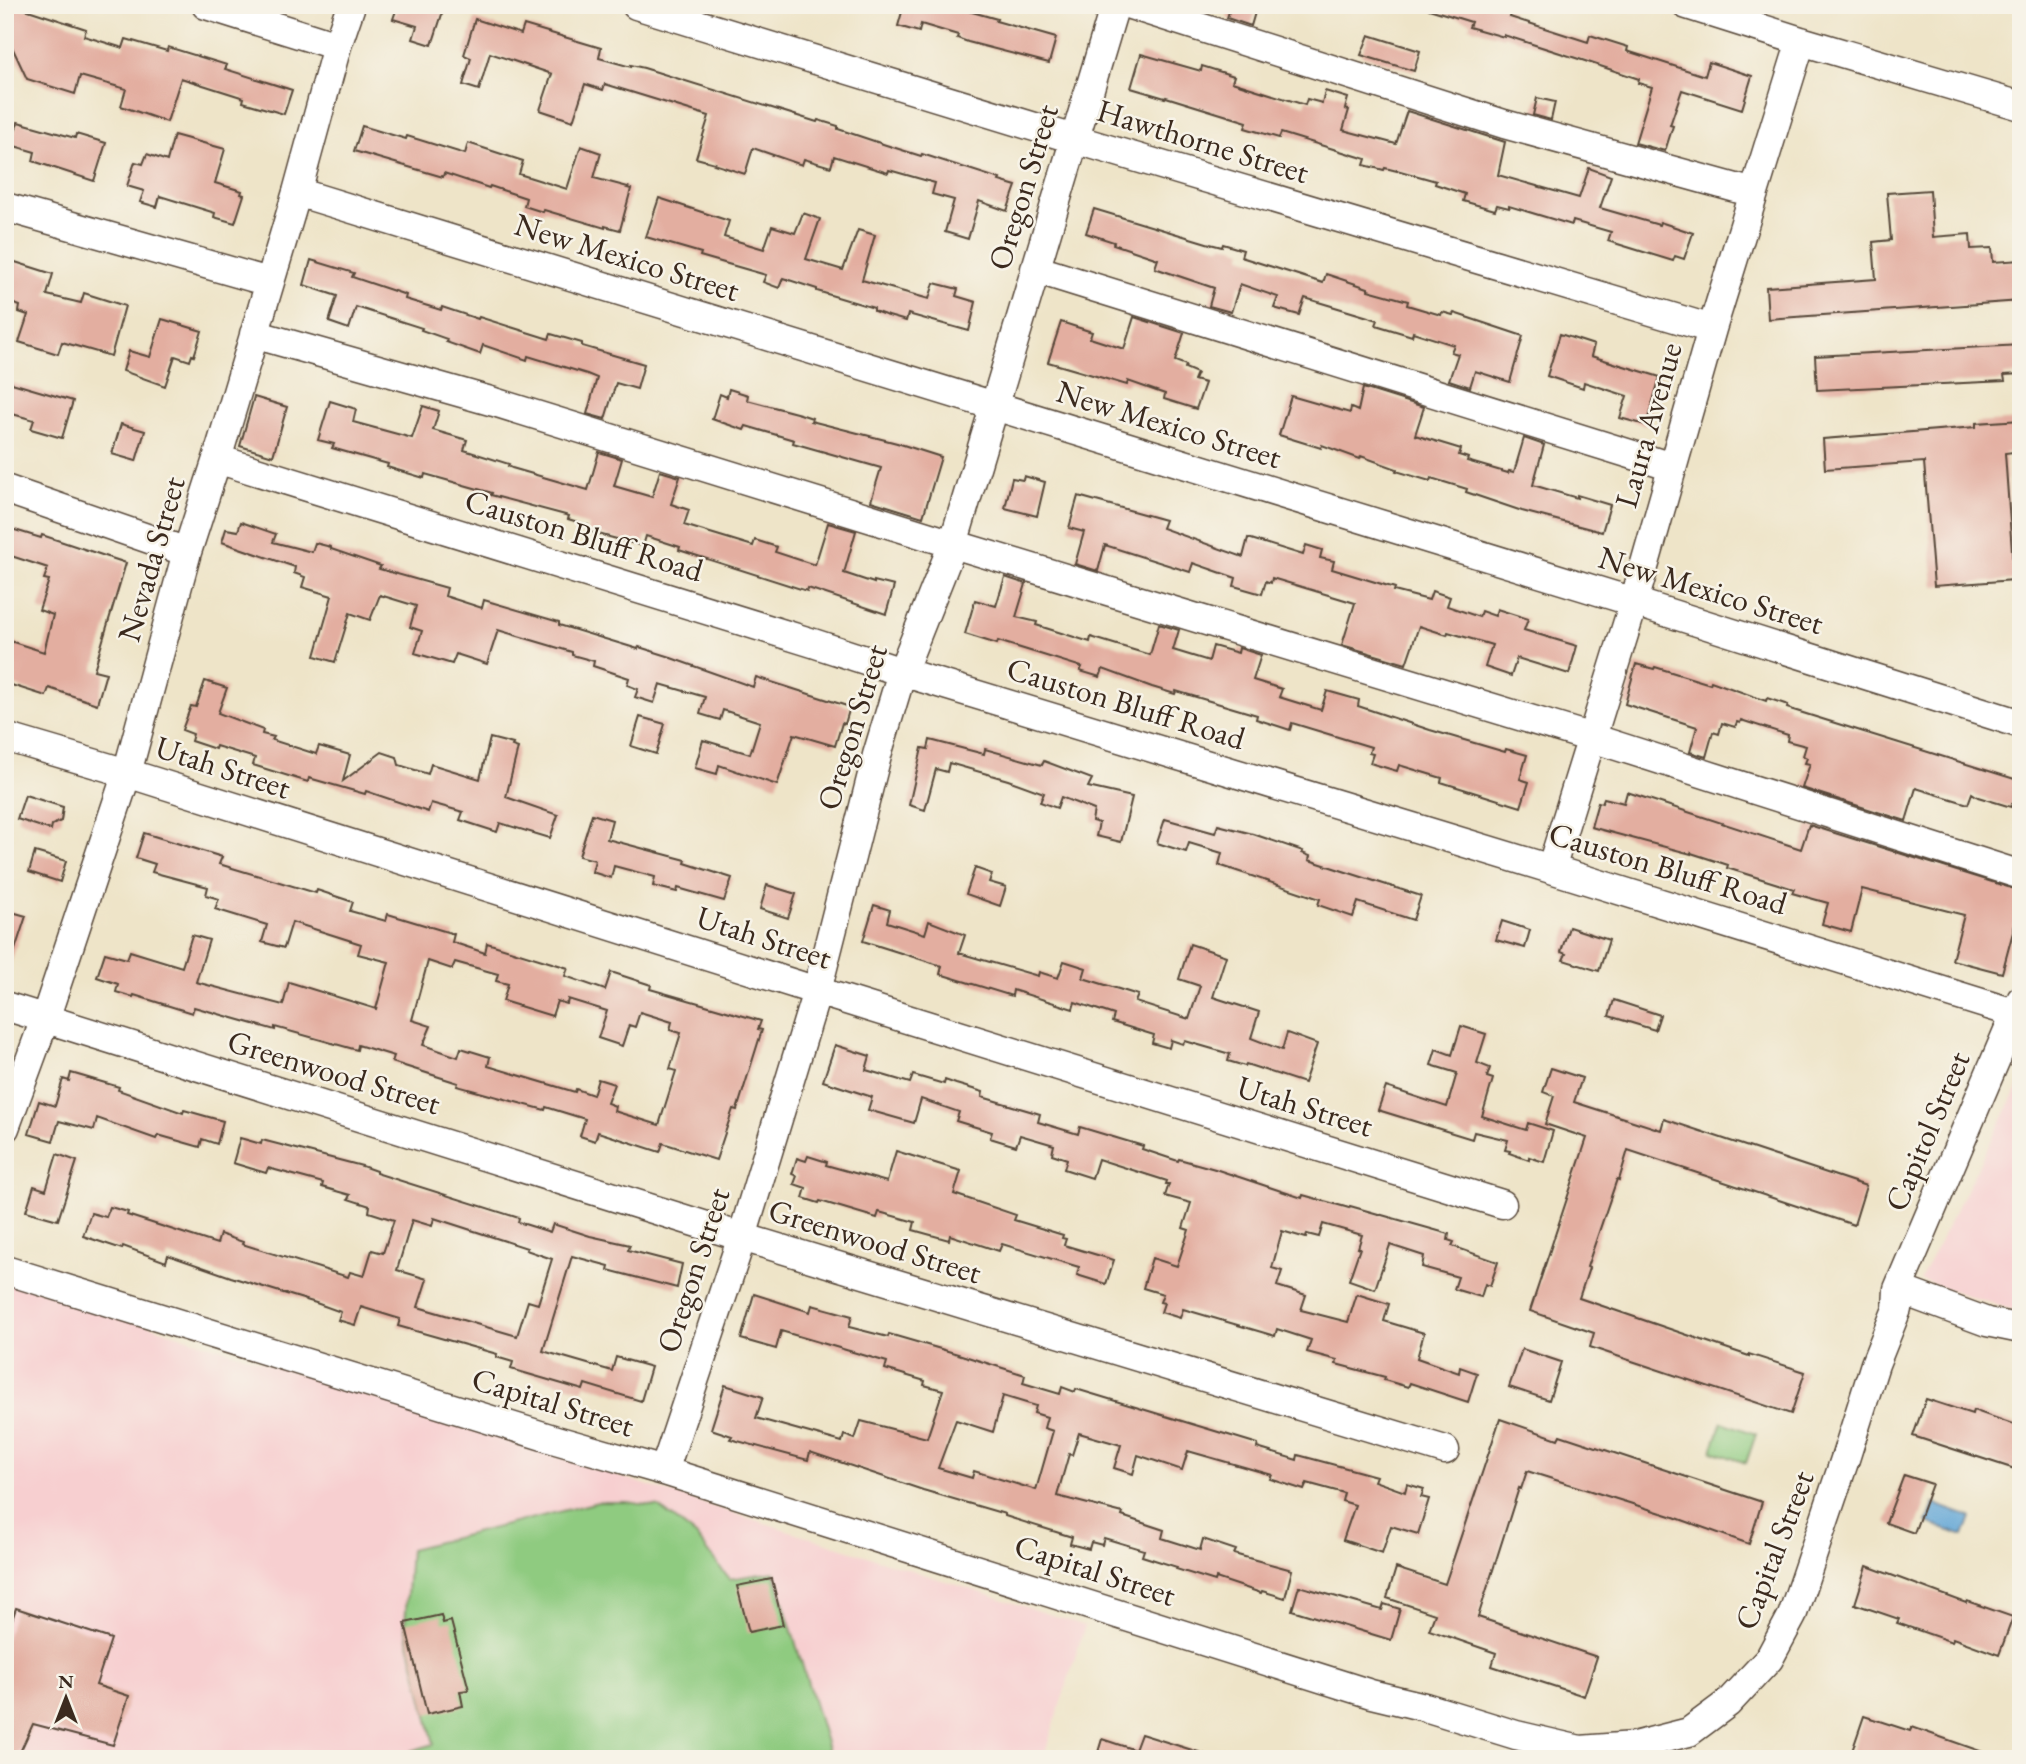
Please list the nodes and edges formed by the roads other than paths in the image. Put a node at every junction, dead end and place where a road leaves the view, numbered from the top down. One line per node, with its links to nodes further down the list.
1 (206, 5): 8 (street)
2 (351, 5): 8 (street, Nevada Street)
3 (636, 5): 10 (street, Hawthorne Street)
4 (1115, 5): 10 (street, Oregon Street)
5 (1130, 5): 12 (street)
6 (1687, 5): 7 (street)
7 (1801, 41): 9 (street); 12 (street, Laura Avenue)
8 (337, 46): 11 (street, Nevada Street)
9 (2021, 107)
10 (1074, 139): 14 (street, Oregon Street); 16 (street, Hawthorne Street)
11 (297, 192): 15 (street, Nevada Street); 18 (street, New Mexico Street)
12 (1754, 193): 16 (street, Laura Avenue)
13 (5, 207): 15 (street)
14 (1035, 269): 18 (street, Oregon Street); 20 (street)
15 (269, 282): 17 (street, Nevada Street)
16 (1712, 329): 20 (street, Laura Avenue)
17 (254, 334): 19 (street, Nevada Street); 22 (street)
18 (994, 407): 22 (street, Oregon Street); 24 (street, New Mexico Street)
19 (217, 459): 23 (street, Nevada Street); 25 (street, Causton Bluff Road)
20 (1672, 467): 24 (street, Laura Avenue)
21 (5, 489): 23 (street)
22 (953, 544): 25 (street, Oregon Street); 28 (street)
23 (187, 552): 29 (street, Nevada Street)
24 (1634, 602): 26 (street, New Mexico Street); 28 (street, Laura Avenue)
25 (902, 672): 30 (street, Causton Bluff Road); 32 (street, Oregon Street)
26 (2021, 724)
27 (5, 737): 29 (street, Utah Street)
28 (1592, 738): 30 (street, Laura Avenue); 31 (street)
29 (127, 773): 32 (street, Utah Street); 35 (street, Nevada Street)
30 (1551, 869): 34 (street, Causton Bluff Road)
31 (2021, 875)
32 (817, 991): 37 (street, Utah Street); 38 (street, Oregon Street)
33 (5, 1006): 35 (street, Greenwood Street)
34 (2017, 1007): 40 (street, Capitol Street)
35 (44, 1019): 36 (street, Nevada Street); 38 (street, Greenwood Street)
36 (5, 1128)
37 (1502, 1204)
38 (742, 1237): 42 (street, Greenwood Street); 43 (street, Oregon Street)
39 (5, 1270): 43 (street, Capital Street)
40 (1898, 1289): 41 (street); 43 (street, Capital Street)
41 (2021, 1329)
42 (1445, 1450)
43 (664, 1471)

